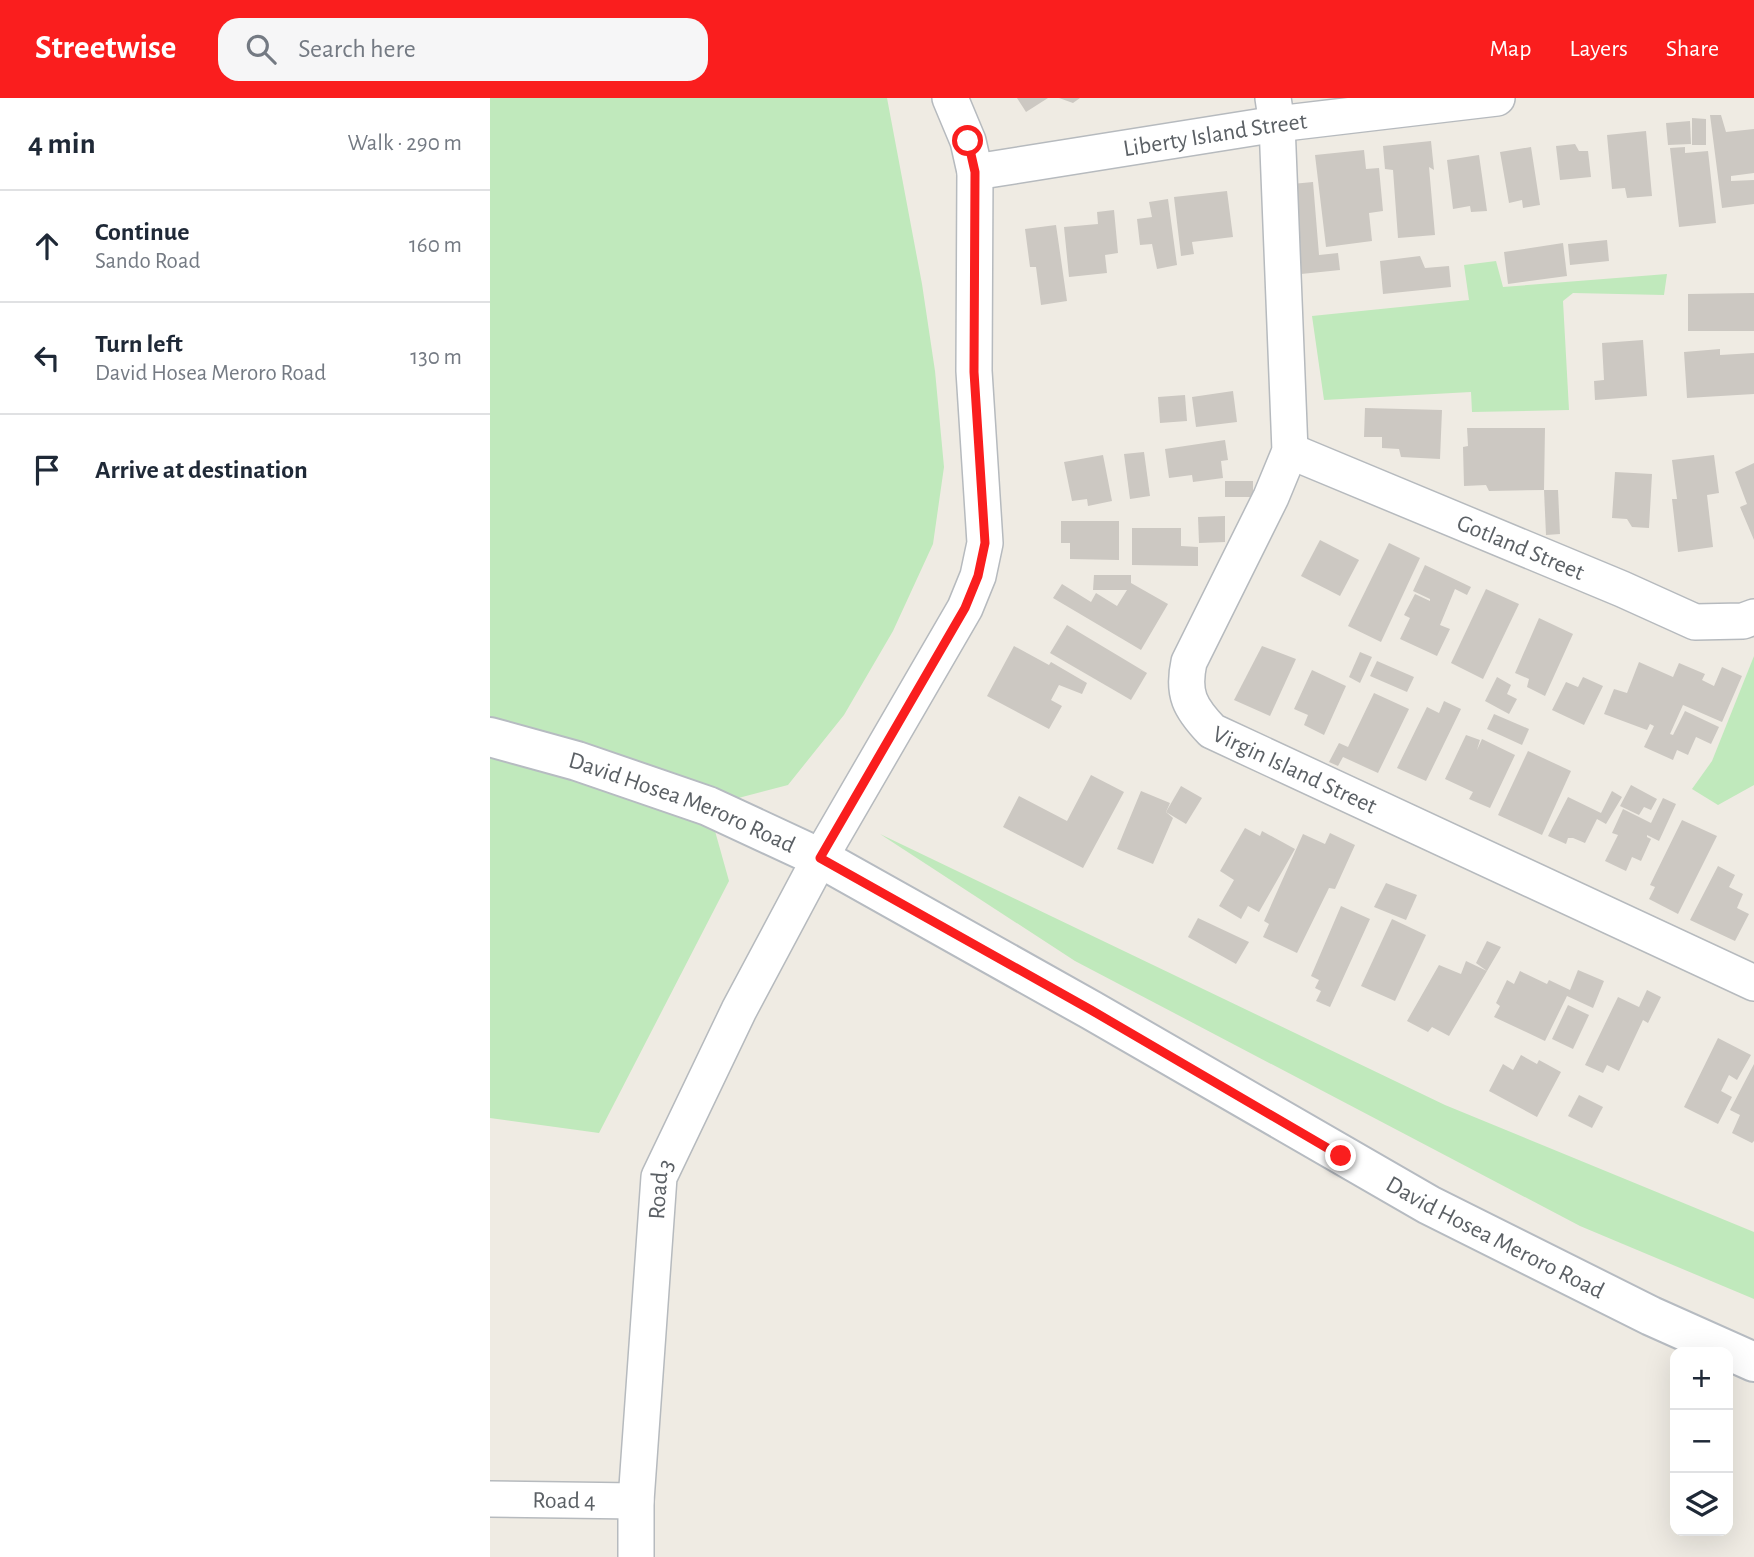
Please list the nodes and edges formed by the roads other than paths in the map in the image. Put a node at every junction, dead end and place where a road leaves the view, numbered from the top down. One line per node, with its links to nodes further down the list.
1 (950, 98): 4 (street, Road 3)
2 (1497, 98): 3 (street, Liberty Island Street)
3 (1275, 111): 4 (street, Liberty Island Street); 5 (street, Virgin Island Street)
4 (975, 172): 8 (street, Road 3)
5 (1290, 451): 6 (street, Gotland Street); 9 (street, Virgin Island Street)
6 (1754, 617)
7 (490, 737): 8 (main road, David Hosea Meroro Road)
8 (820, 858): 10 (main road, David Hosea Meroro Road); 12 (street, Road 3)
9 (1754, 983)
10 (1754, 1362)
11 (490, 1499): 12 (street, Road 4)
12 (636, 1501): 13 (street, Road 3)
13 (636, 1557)

